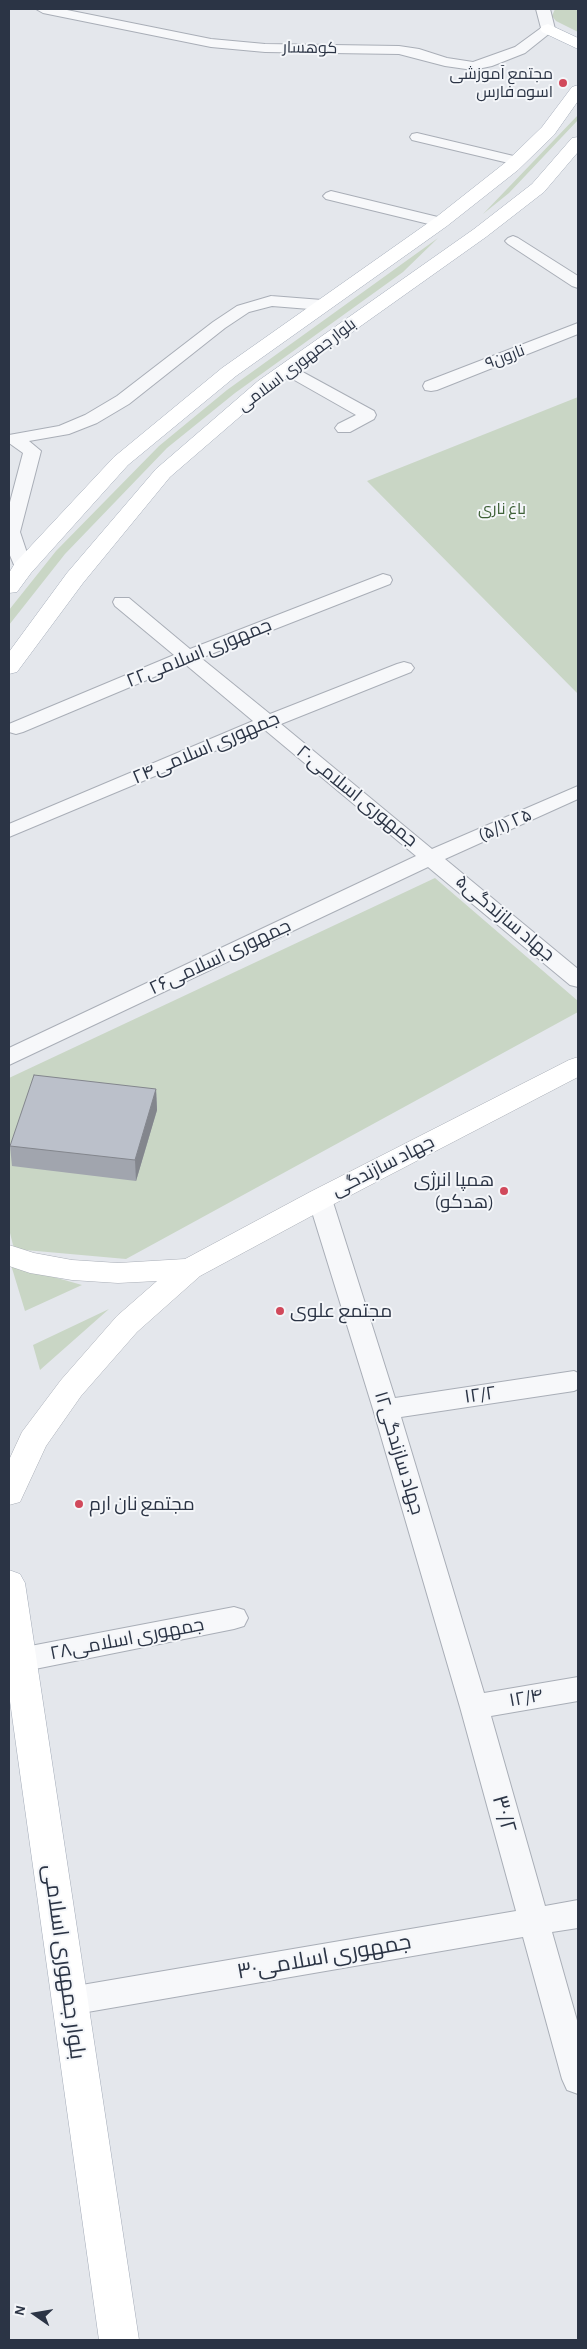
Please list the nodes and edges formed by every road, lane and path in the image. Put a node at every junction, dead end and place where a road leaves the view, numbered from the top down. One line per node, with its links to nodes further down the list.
1 (43, 9): 3 (street, کوهسار)
2 (543, 9): 3 (street)
3 (548, 29): 4 (main road)
4 (578, 44)
5 (578, 90): 8 (main road, بلوار جمهوری اسلامی)
6 (416, 137): 8 (street)
7 (578, 142): 11 (main road, بلوار جمهوری اسلامی)
8 (517, 161): 10 (main road, بلوار جمهوری اسلامی)
9 (331, 196): 10 (street)
10 (441, 222): 11 (main road); 14 (main road, بلوار جمهوری اسلامی)
11 (480, 233): 16 (main road, بلوار جمهوری اسلامی)
12 (513, 241): 13 (street)
13 (578, 283)
14 (322, 305): 19 (main road, بلوار جمهوری اسلامی); 19 (street)
15 (578, 328): 17 (street, نارون۹)
16 (288, 369): 18 (street); 24 (main road, بلوار جمهوری اسلامی)
17 (431, 386)
18 (344, 428)
19 (23, 568): 21 (main road, بلوار جمهوری اسلامی)
20 (383, 580): 23 (street, جمهوری اسلامی۲۲)
21 (9, 587)
22 (122, 602): 23 (street, جمهوری اسلامی۲۰)
23 (188, 656): 26 (street, جمهوری اسلامی۲۰); 27 (street, جمهوری اسلامی۲۲)
24 (9, 667)
25 (404, 668): 26 (street, جمهوری اسلامی۲۴)
26 (268, 722): 29 (street, جمهوری اسلامی۲۴); 30 (street, جمهوری اسلامی۲۰)
27 (16, 728)
28 (578, 792): 30 (street, (۵/۱) ۲۵)
29 (9, 831)
30 (431, 857): 31 (street, جهاد سازندگی۵); 32 (street, جمهوری اسلامی۲۶)
31 (578, 980)
32 (9, 1057)
33 (578, 1066): 34 (main road, جهاد سازندگی)
34 (320, 1199): 36 (main road, جهاد سازندگی); 38 (street, جهاد سازندگی۱۲)
35 (9, 1255): 36 (main road)
36 (190, 1269): 39 (main road)
37 (574, 1381): 38 (street, ۱۲/۲)
38 (386, 1409): 44 (street, جهاد سازندگی۱۲)
39 (9, 1493)
40 (9, 1583): 42 (main road, بلوار جمهوری اسلامی)
41 (234, 1618): 42 (street, جمهوری اسلامی۲۸)
42 (20, 1660): 47 (main road, بلوار جمهوری اسلامی)
43 (578, 1689): 44 (street, ۱۲/۴)
44 (474, 1707): 46 (street, ۳۰/۲)
45 (578, 1914): 46 (street, جمهوری اسلامی۳۰)
46 (534, 1922): 47 (street, جمهوری اسلامی۳۰); 48 (street, ۳۰/۲)
47 (70, 2001): 49 (main road, بلوار جمهوری اسلامی)
48 (578, 2079)
49 (119, 2340)

